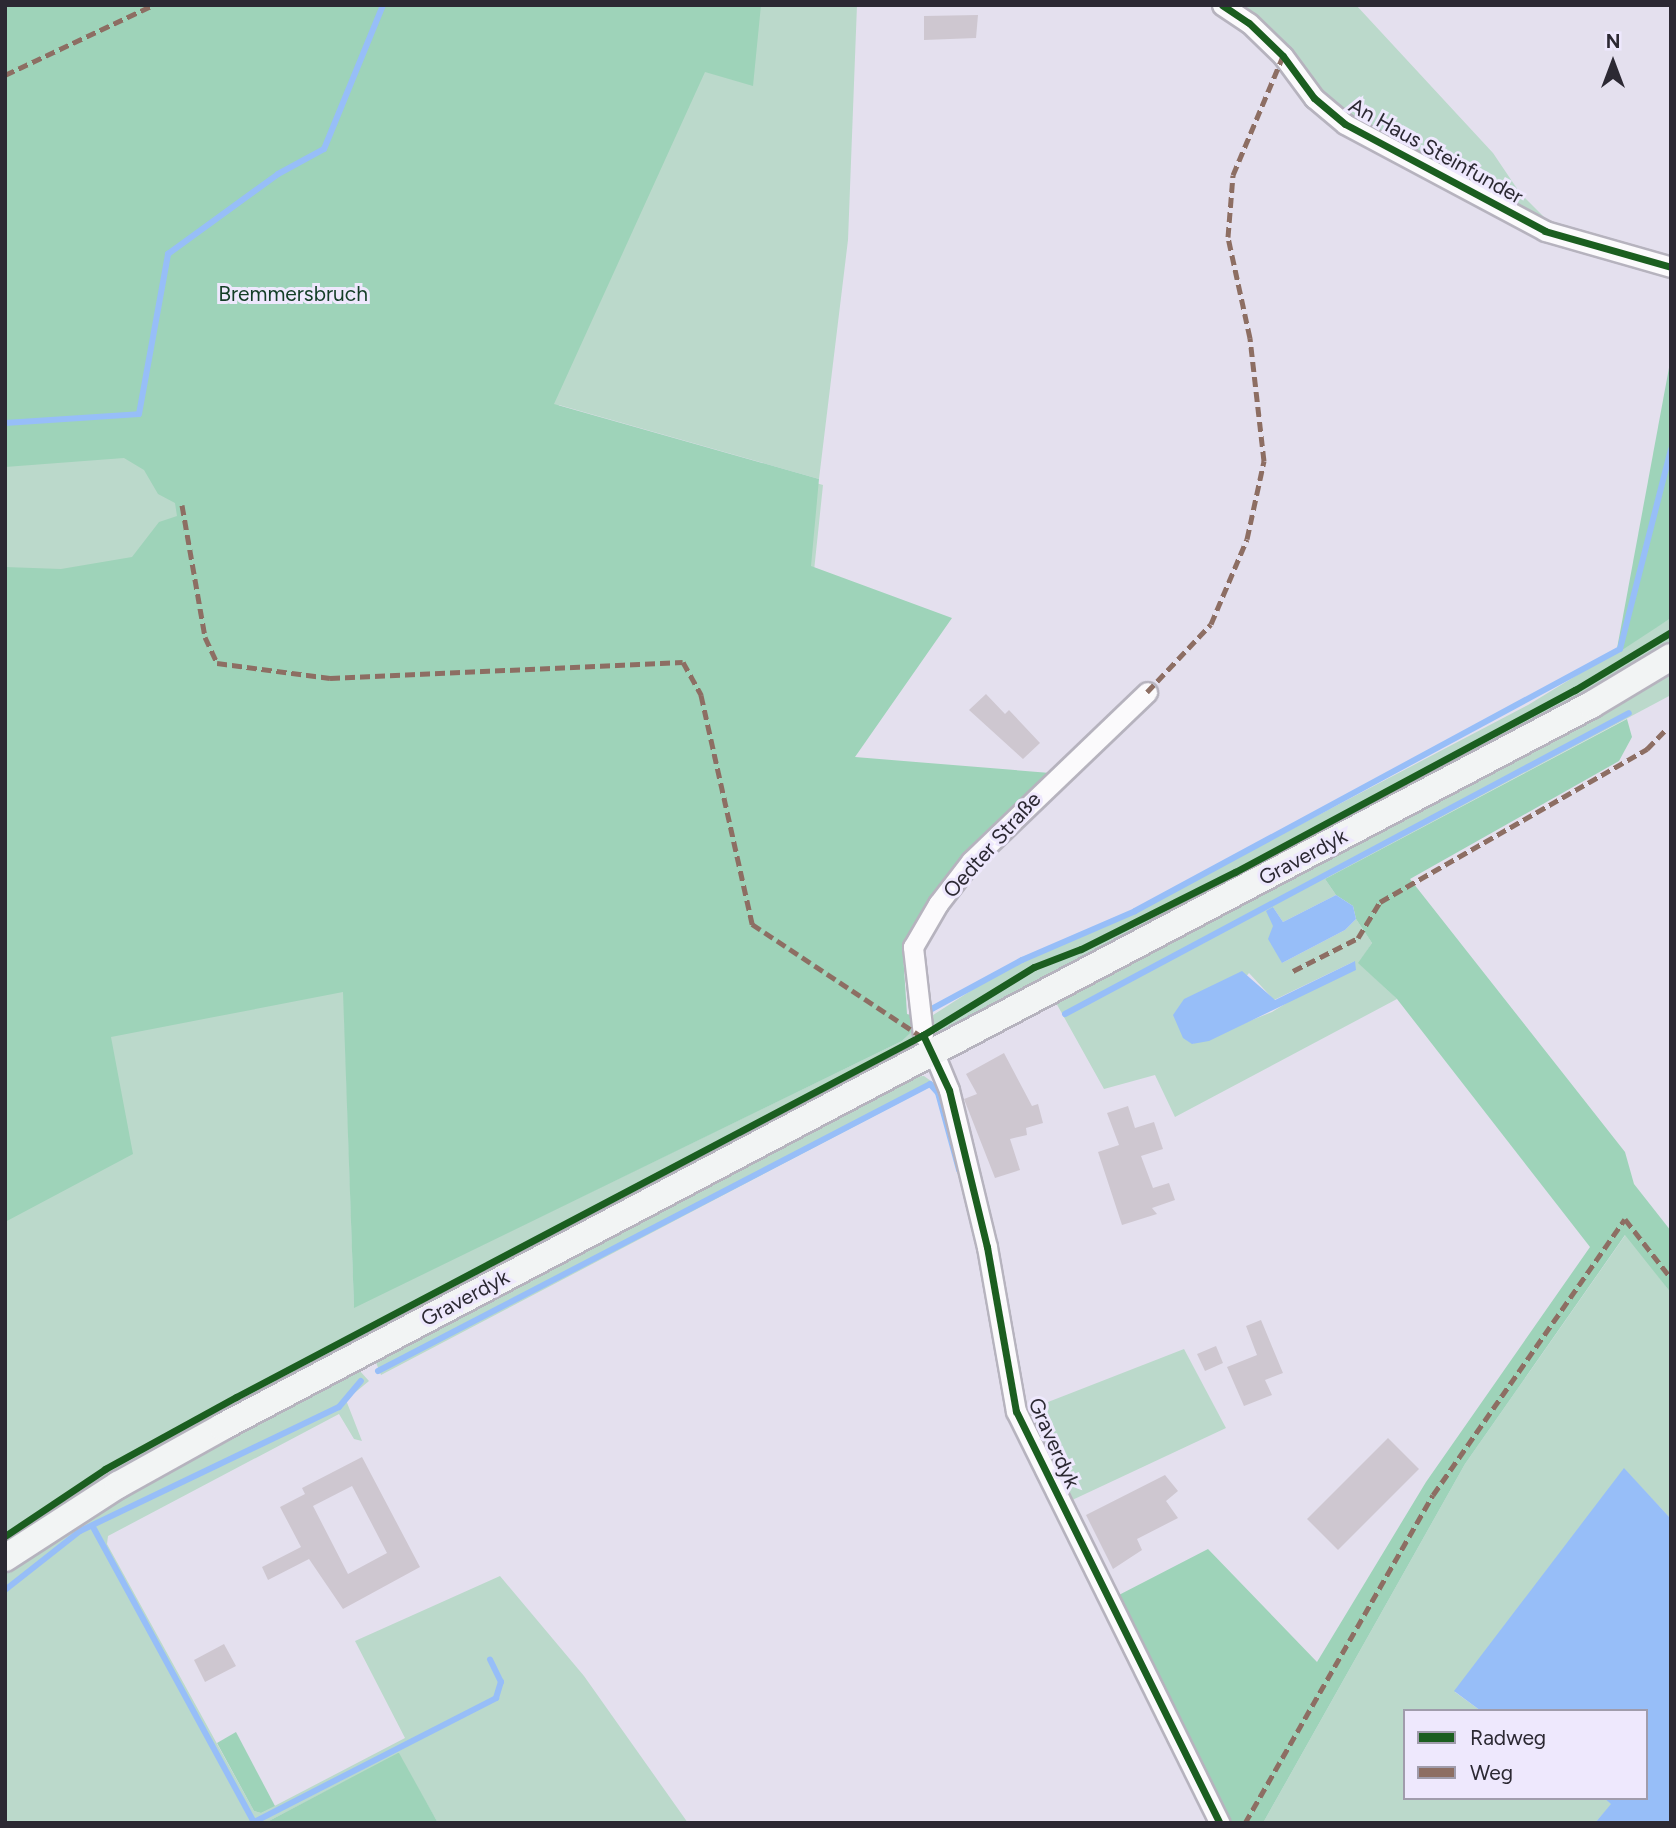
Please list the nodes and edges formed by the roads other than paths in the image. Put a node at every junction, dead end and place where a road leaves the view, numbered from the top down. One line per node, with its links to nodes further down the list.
1 (1222, 5): 2 (street, An Haus Steinfunder)
2 (1671, 267)
3 (1671, 657): 5 (main road, Graverdyk)
4 (1147, 692): 5 (street, Oedter Straße)
5 (928, 1043): 6 (main road, Graverdyk); 7 (street, Graverdyk)
6 (5, 1558)
7 (1220, 1823)

